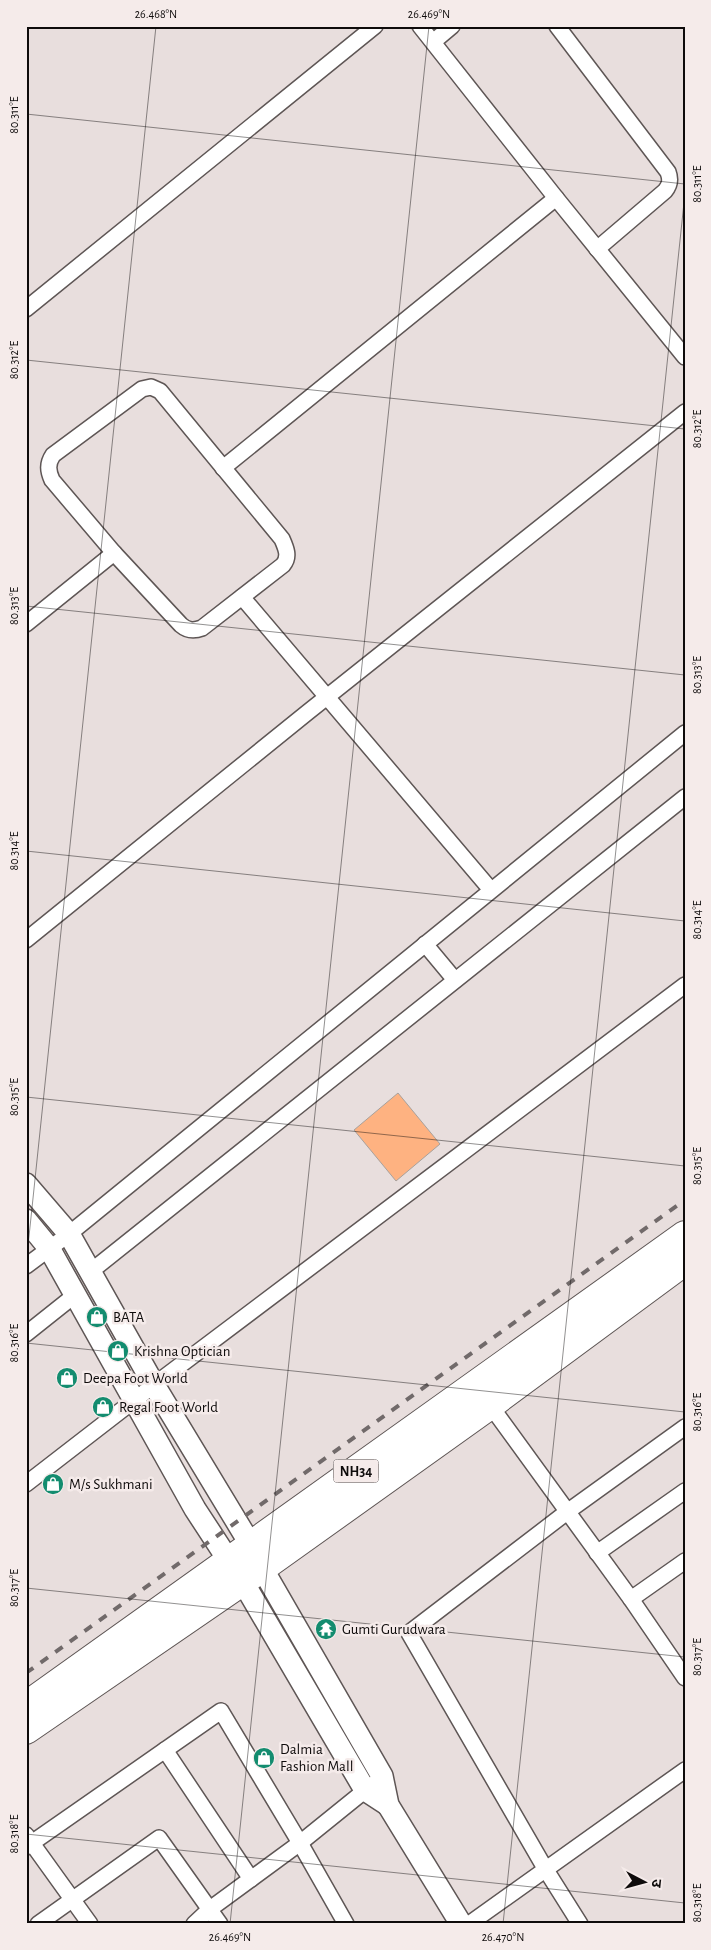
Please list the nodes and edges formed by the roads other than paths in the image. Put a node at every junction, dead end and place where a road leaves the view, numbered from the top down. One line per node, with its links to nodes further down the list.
1 (375, 26): 8 (street)
2 (420, 26): 5 (street)
3 (452, 26): 5 (street)
4 (557, 26): 7 (street)
5 (433, 42): 6 (street)
6 (556, 198): 7 (street); 11 (street)
7 (597, 249): 9 (street)
8 (26, 309)
9 (685, 357)
10 (685, 412): 15 (street)
11 (224, 468): 12 (street); 13 (street)
12 (114, 553): 13 (street); 14 (street)
13 (242, 597): 15 (street)
14 (26, 624)
15 (327, 697): 18 (street); 19 (street)
16 (685, 733): 18 (street)
17 (685, 797): 21 (street)
18 (491, 890): 20 (street)
19 (26, 940)
20 (425, 944): 21 (street); 25 (street)
21 (455, 980): 29 (street)
22 (685, 985): 32 (street)
23 (26, 1184): 25 (street)
24 (26, 1220): 26 (street)
25 (69, 1234): 26 (street); 29 (street)
26 (49, 1248): 28 (street); 30 (street)
27 (679, 1252): 34 (highway, NH34); 41 (highway, NH34)
28 (26, 1266)
29 (90, 1272): 32 (street)
30 (75, 1295): 31 (street); 33 (street)
31 (26, 1334)
32 (154, 1385): 33 (street); 41 (street)
33 (134, 1401): 36 (street); 41 (street)
34 (490, 1405): 38 (street); 41 (highway, NH34)
35 (685, 1427): 38 (street)
36 (26, 1484)
37 (685, 1491): 39 (street)
38 (567, 1512): 39 (street); 53 (street)
39 (597, 1553): 42 (street)
40 (685, 1561): 42 (street)
41 (246, 1565): 44 (highway, NH34); 45 (highway, NH34); 48 (street); 49 (street)
42 (631, 1599): 43 (street)
43 (685, 1678)
44 (26, 1706)
45 (26, 1730)
46 (165, 1750): 51 (street); 52 (street); 54 (street)
47 (685, 1770): 53 (street)
48 (382, 1776): 49 (street); 50 (street)
49 (365, 1790): 50 (street); 52 (street)
50 (388, 1806): 62 (street)
51 (28, 1842): 55 (street)
52 (300, 1843): 54 (street); 61 (street)
53 (546, 1870): 63 (street); 64 (street)
54 (251, 1879): 56 (street)
55 (72, 1900): 56 (street); 57 (street); 58 (street)
56 (210, 1909): 59 (street); 60 (street)
57 (38, 1924)
58 (90, 1924)
59 (194, 1924)
60 (220, 1924)
61 (346, 1924)
62 (461, 1924)
63 (469, 1924)
64 (580, 1924)

